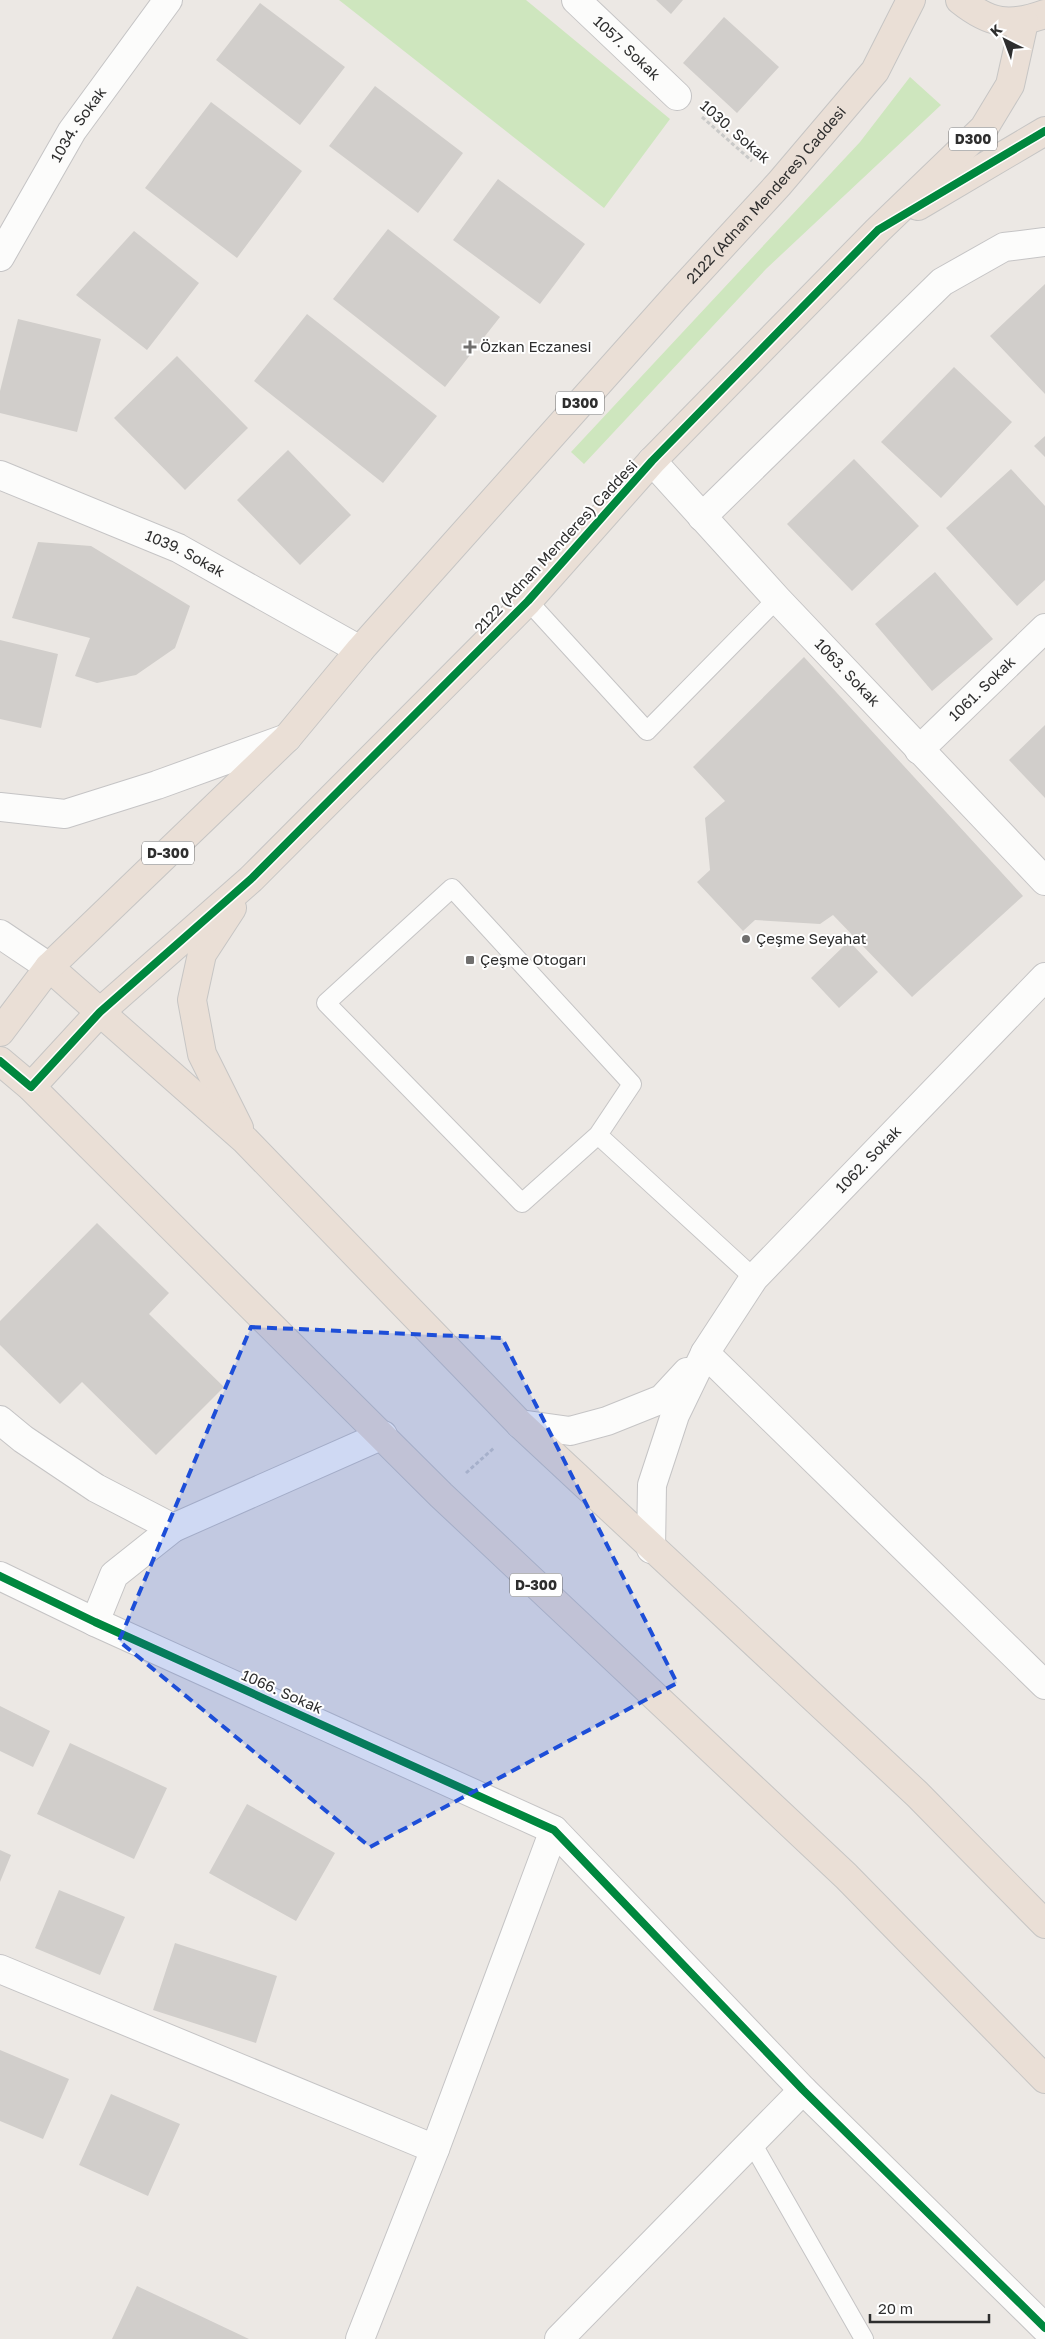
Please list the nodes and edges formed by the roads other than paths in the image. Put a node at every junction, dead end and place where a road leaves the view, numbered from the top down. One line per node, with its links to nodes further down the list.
1 (168, 0): 10 (street, 1034. Sokak)
2 (576, 0): 6 (street, 1057. Sokak)
3 (911, 0): 17 (highway, 2122 (Adnan Menderes) Caddesi / D300)
4 (960, 0): 5 (highway)
5 (1034, 18): 8 (highway, 2122 (Adnan Menderes) Caddesi / D300)
6 (677, 96)
7 (1045, 131): 8 (highway)
8 (878, 230): 11 (highway, 2122 (Adnan Menderes) Caddesi / D300)
9 (1045, 242): 13 (street)
10 (0, 257)
11 (652, 462): 13 (street, 1063. Sokak); 15 (highway, 2122 (Adnan Menderes) Caddesi / D300)
12 (2, 480): 17 (street, 1039. Sokak)
13 (702, 517): 14 (street, 1063. Sokak)
14 (777, 600): 15 (lane); 19 (street, 1063. Sokak)
15 (528, 601): 21 (highway, 2122 (Adnan Menderes) Caddesi / D300)
16 (1045, 628): 19 (street, 1061. Sokak)
17 (360, 650): 18 (highway, 2122 (Adnan Menderes) Caddesi / D300)
18 (287, 738): 20 (street); 24 (highway, D-300)
19 (919, 750): 22 (street, 1063. Sokak)
20 (0, 807)
21 (251, 879): 26 (highway); 31 (highway)
22 (1045, 881)
23 (0, 934): 24 (street)
24 (48, 967): 26 (highway); 27 (highway, D-300)
25 (1045, 977): 32 (street, 1062. Sokak)
26 (100, 1012): 29 (highway); 31 (highway)
27 (0, 1032)
28 (0, 1061): 29 (highway, D-300)
29 (31, 1087): 36 (highway, D-300)
30 (598, 1135): 30 (lane); 32 (lane)
31 (245, 1140): 35 (highway)
32 (754, 1278): 33 (street, 1062. Sokak)
33 (706, 1353): 35 (street); 38 (street); 41 (street)
34 (0, 1420): 37 (street)
35 (520, 1424): 38 (highway)
36 (384, 1435): 37 (street); 45 (highway, D-300)
37 (173, 1528): 40 (street)
38 (652, 1549): 43 (highway)
39 (0, 1576): 40 (street, 1066. Sokak)
40 (95, 1622): 42 (street, 1066. Sokak)
41 (1045, 1685)
42 (554, 1830): 46 (street); 48 (street)
43 (1045, 1924)
44 (0, 1969): 48 (street)
45 (1045, 2079)
46 (803, 2090): 47 (street); 49 (street)
47 (752, 2143): 51 (street); 52 (lane)
48 (435, 2149): 50 (street)
49 (1045, 2328)
50 (360, 2339)
51 (559, 2339)
52 (864, 2339)

